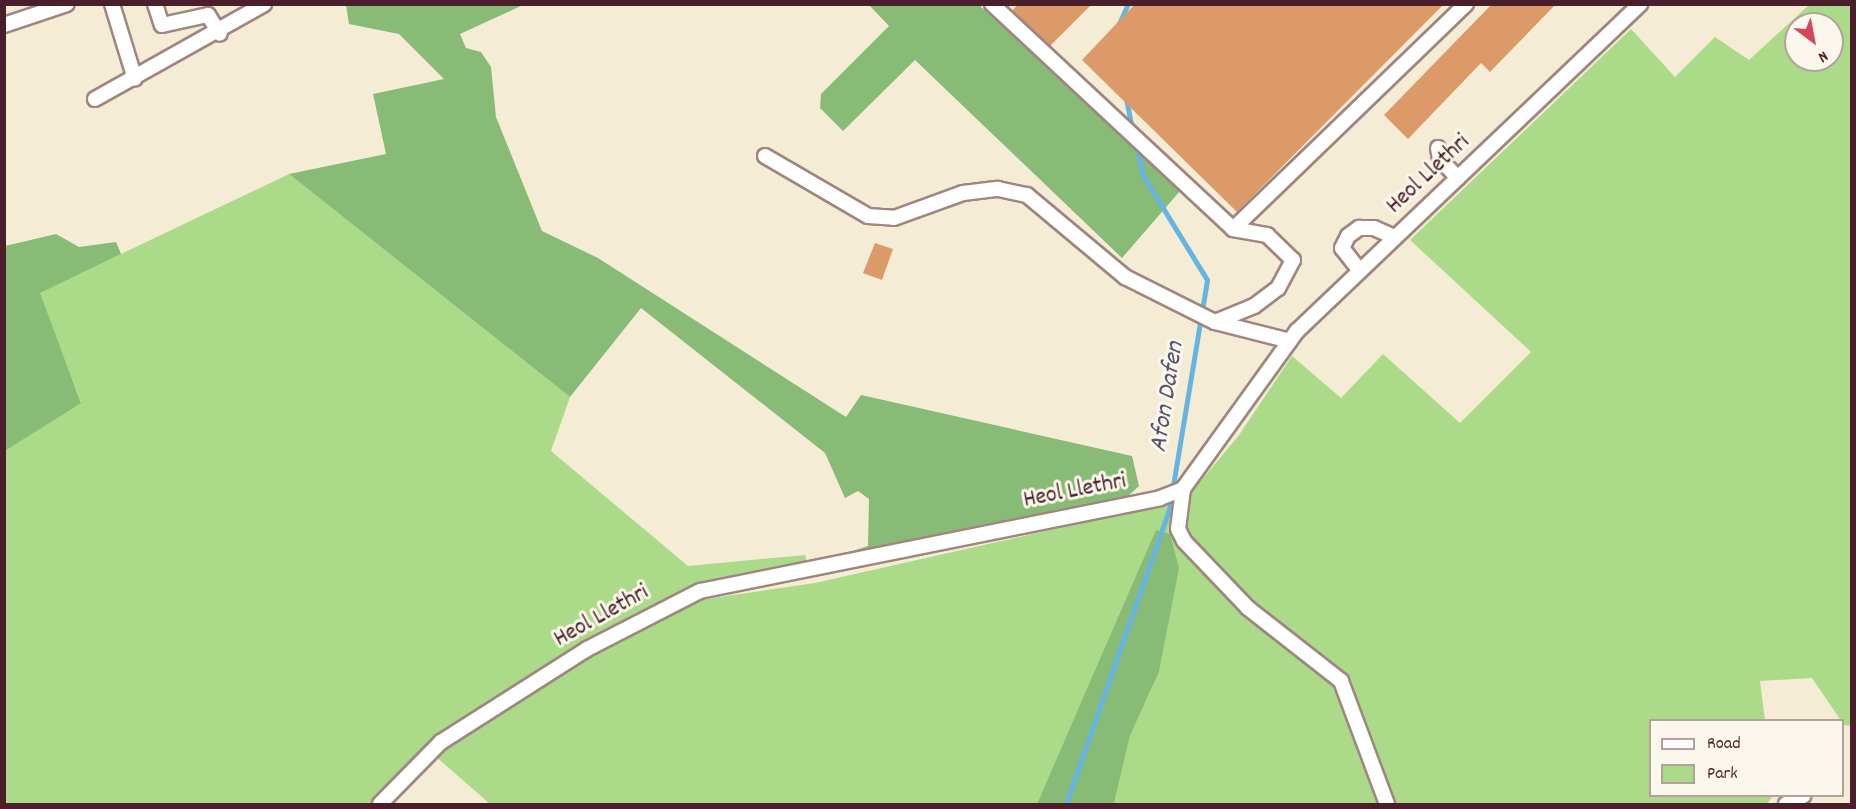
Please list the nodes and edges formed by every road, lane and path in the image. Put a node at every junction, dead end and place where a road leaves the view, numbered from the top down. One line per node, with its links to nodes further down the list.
1 (67, 4): 8 (street)
2 (112, 4): 10 (street)
3 (155, 4): 9 (street)
4 (264, 4): 9 (street)
5 (992, 4): 15 (street)
6 (1466, 4): 15 (street)
7 (1640, 4): 14 (street, Heol Llethri)
8 (4, 25)
9 (220, 34): 10 (street)
10 (135, 79): 11 (street)
11 (95, 99)
12 (1438, 148): 14 (street)
13 (765, 156): 18 (street)
14 (1458, 178): 16 (street, Heol Llethri)
15 (1233, 229): 18 (street)
16 (1394, 237): 17 (street, Heol Llethri); 17 (street)
17 (1360, 271): 19 (street, Heol Llethri)
18 (1215, 322): 19 (street)
19 (1290, 341): 20 (street, Heol Llethri)
20 (1183, 489): 21 (street, Heol Llethri); 22 (street)
21 (380, 804)
22 (1387, 804)

